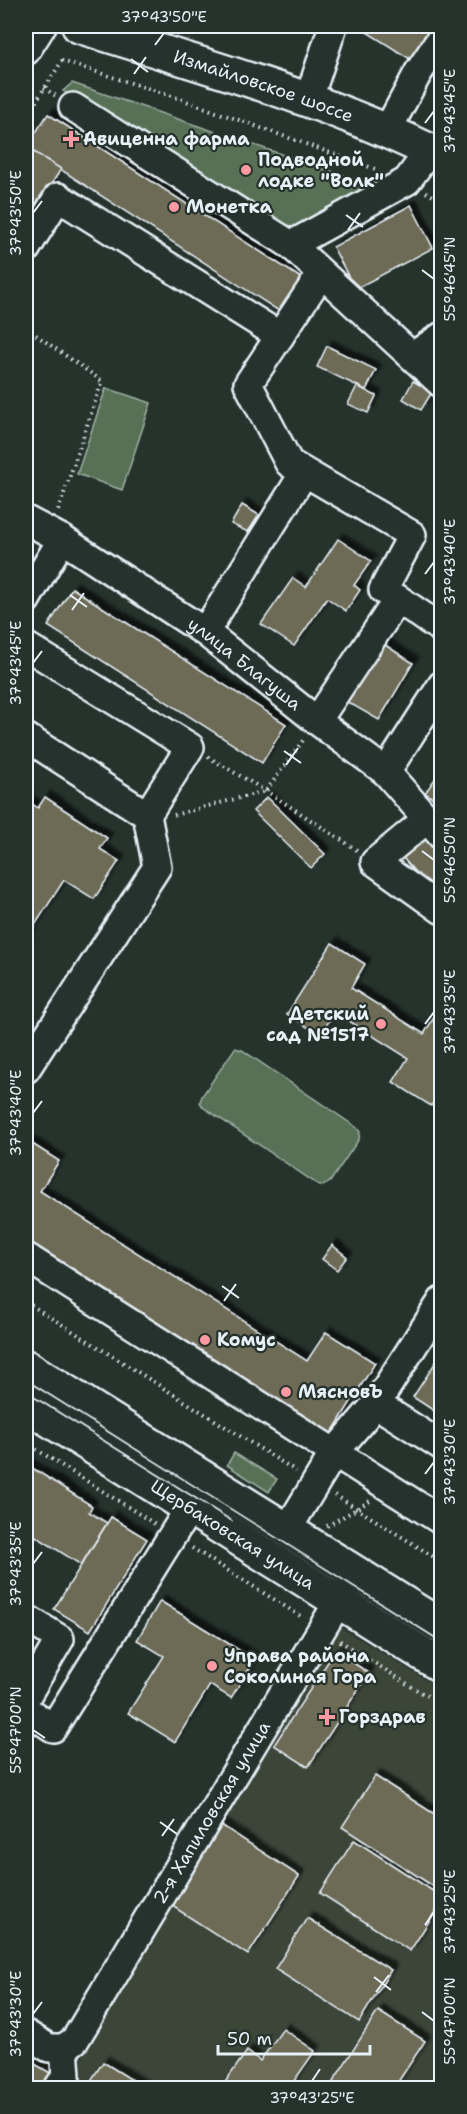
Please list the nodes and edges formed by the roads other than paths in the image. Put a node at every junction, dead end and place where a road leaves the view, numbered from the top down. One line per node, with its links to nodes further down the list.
1 (42, 26): 5 (street)
2 (79, 26): 6 (main road, Измайловское шоссе)
3 (333, 26): 6 (street)
4 (441, 37): 8 (street)
5 (26, 51)
6 (308, 101): 8 (main road, Измайловское шоссе)
7 (73, 107): 11 (street)
8 (387, 131): 9 (main road, Измайловское шоссе)
9 (435, 154): 11 (street)
10 (26, 245): 13 (street)
11 (291, 245): 12 (street)
12 (321, 274): 13 (street); 15 (street)
13 (280, 336): 17 (street)
14 (441, 336): 15 (street)
15 (413, 356): 16 (street)
16 (441, 384)
17 (304, 472): 20 (street); 23 (street)
18 (26, 520): 19 (street, улица Благуша)
19 (57, 536): 21 (street); 23 (street, улица Благуша)
20 (398, 599): 22 (street); 26 (street)
21 (26, 600)
22 (441, 629)
23 (205, 632): 26 (street, улица Благуша)
24 (26, 646): 29 (street)
25 (441, 685): 28 (street)
26 (317, 721): 28 (street, улица Благуша)
27 (26, 737): 29 (street)
28 (386, 772): 30 (street, улица Благуша)
29 (148, 818): 32 (street)
30 (434, 827): 31 (street)
31 (441, 910)
32 (26, 1069)
33 (26, 1257): 39 (street)
34 (441, 1300): 36 (street)
35 (26, 1368): 42 (main road, Щербаковская улица)
36 (376, 1404): 38 (street); 39 (street)
37 (26, 1405): 40 (main road, Щербаковская улица)
38 (441, 1446)
39 (334, 1454): 41 (street); 42 (street)
40 (190, 1507): 44 (main road, Щербаковская улица); 49 (street)
41 (441, 1521)
42 (287, 1530): 43 (main road, Щербаковская улица)
43 (356, 1574): 44 (street, 2-я Хапиловская улица); 46 (main road, Щербаковская улица)
44 (338, 1601): 47 (main road, Щербаковская улица); 51 (street, 2-я Хапиловская улица)
45 (26, 1618): 48 (street)
46 (441, 1627)
47 (441, 1666)
48 (26, 1697)
49 (26, 1710)
50 (26, 2034): 51 (street)
51 (64, 2048): 52 (street)
52 (58, 2088)

